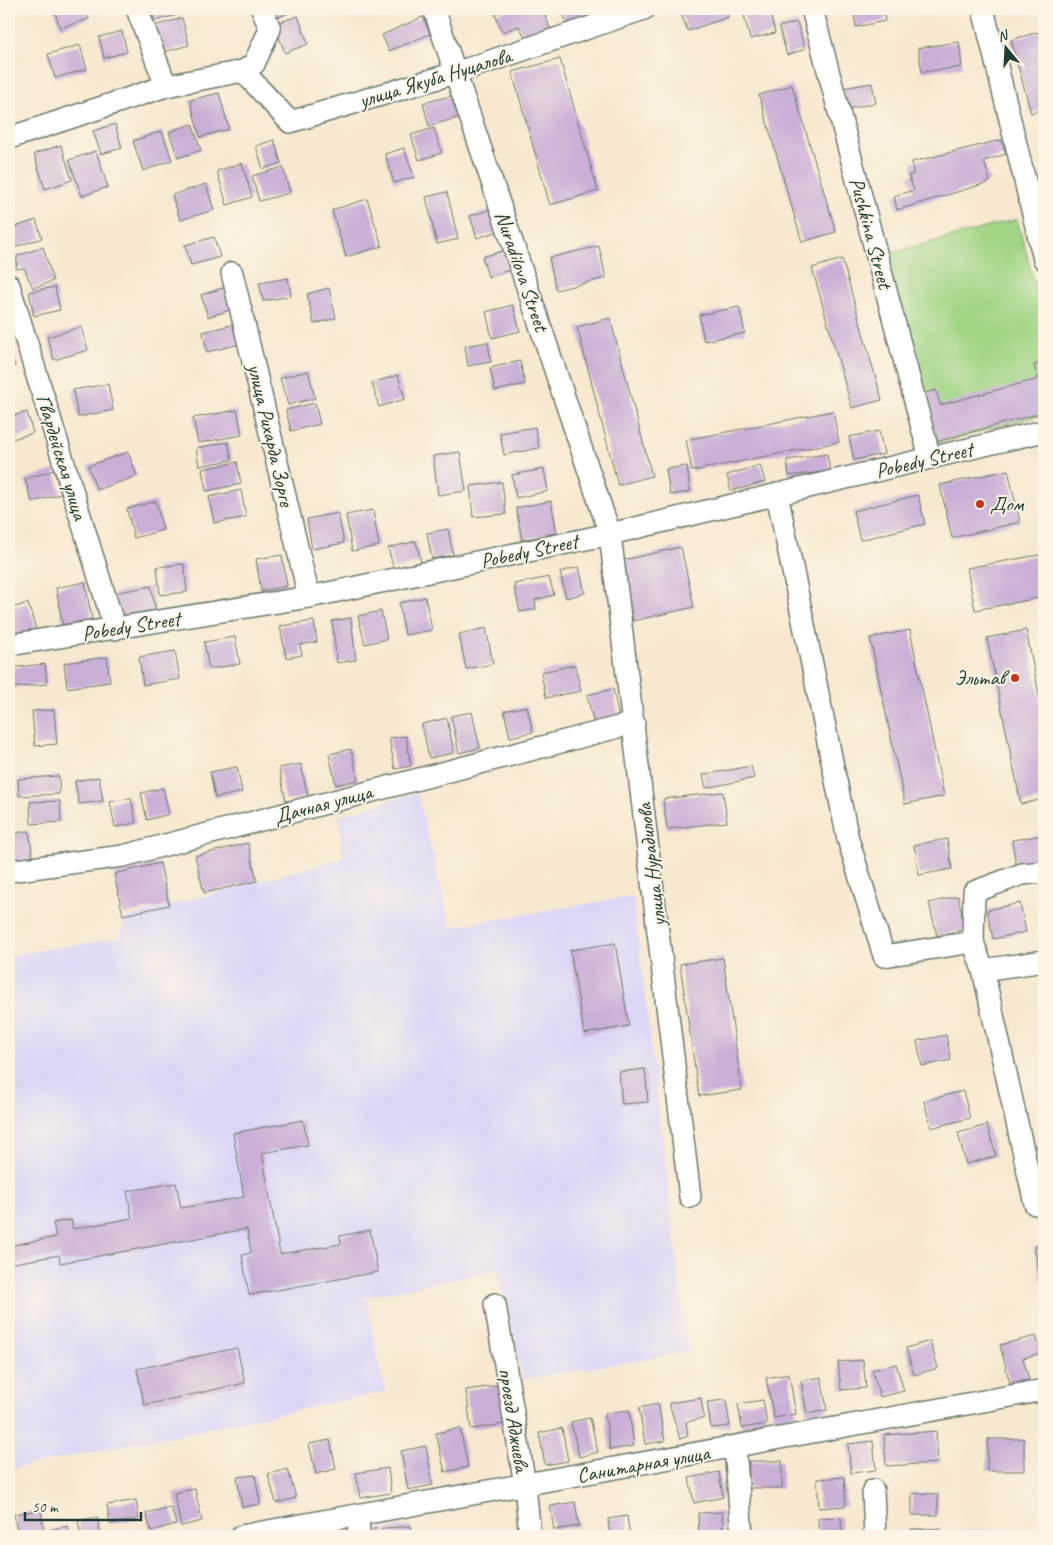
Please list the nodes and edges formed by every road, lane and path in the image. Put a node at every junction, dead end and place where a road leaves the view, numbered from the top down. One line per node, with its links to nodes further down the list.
1 (137, 9): 9 (street)
2 (262, 9): 7 (street)
3 (434, 9): 8 (street, Nuradilova Street)
4 (644, 9): 8 (street, улица Якуба Нуцалова)
5 (812, 9): 15 (street, Pushkina Street)
6 (983, 9): 11 (street)
7 (243, 71): 8 (street, улица Якуба Нуцалова); 9 (street)
8 (456, 73): 17 (street, Nuradilova Street)
9 (166, 86): 10 (street)
10 (9, 138)
11 (1044, 259)
12 (232, 273): 18 (street, улица Рихарда Зорге)
13 (9, 284): 19 (street, Гвардейская улица)
14 (1044, 432): 15 (street, Pobedy Street)
15 (930, 458): 16 (street, Pobedy Street)
16 (777, 494): 17 (street, Pobedy Street); 24 (street)
17 (610, 534): 18 (street, Pobedy Street); 21 (street, улица Нурадилова)
18 (309, 596): 19 (street, Pobedy Street)
19 (115, 629): 20 (street, Pobedy Street)
20 (9, 645)
21 (634, 723): 22 (street, Дачная улица); 27 (street, улица Нурадилова)
22 (9, 871)
23 (1044, 872): 24 (street)
24 (973, 942): 26 (street)
25 (1044, 961): 26 (street)
26 (983, 970): 28 (street)
27 (690, 1197)
28 (1044, 1203)
29 (495, 1304): 32 (street, проезд Аджиева)
30 (1044, 1390): 31 (street, Санитарная улица)
31 (735, 1447): 32 (street, Санитарная улица); 38 (street)
32 (525, 1485): 34 (street, Санитарная улица); 37 (street, проезд Аджиева)
33 (873, 1490): 39 (street)
34 (358, 1515): 35 (street, Санитарная улица); 36 (street)
35 (241, 1536)
36 (359, 1536)
37 (530, 1536)
38 (742, 1536)
39 (875, 1536)

